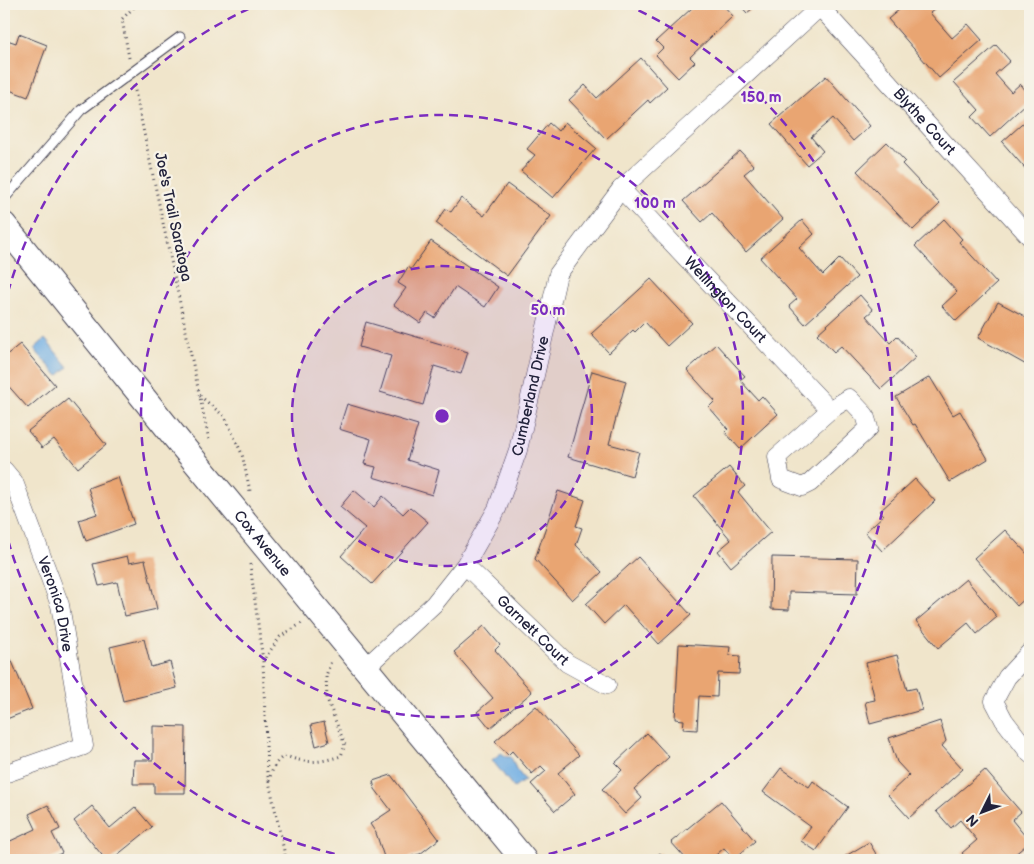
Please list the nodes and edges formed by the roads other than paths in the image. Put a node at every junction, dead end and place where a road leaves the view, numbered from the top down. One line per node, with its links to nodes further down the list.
1 (822, 5): 3 (street, Cumberland Drive); 6 (street, Blythe Court)
2 (180, 37): 4 (lane)
3 (621, 189): 7 (street, Wellington Court); 9 (street, Cumberland Drive)
4 (4, 199)
5 (4, 225): 11 (main road, Cox Avenue)
6 (1030, 237)
7 (830, 410): 7 (street)
8 (4, 470): 14 (street, Veronica Drive)
9 (465, 565): 11 (street, Cumberland Drive); 12 (street, Garnett Court)
10 (1030, 652): 13 (street)
11 (366, 667): 15 (main road, Cox Avenue)
12 (607, 685)
13 (1030, 754)
14 (4, 774)
15 (524, 860)

